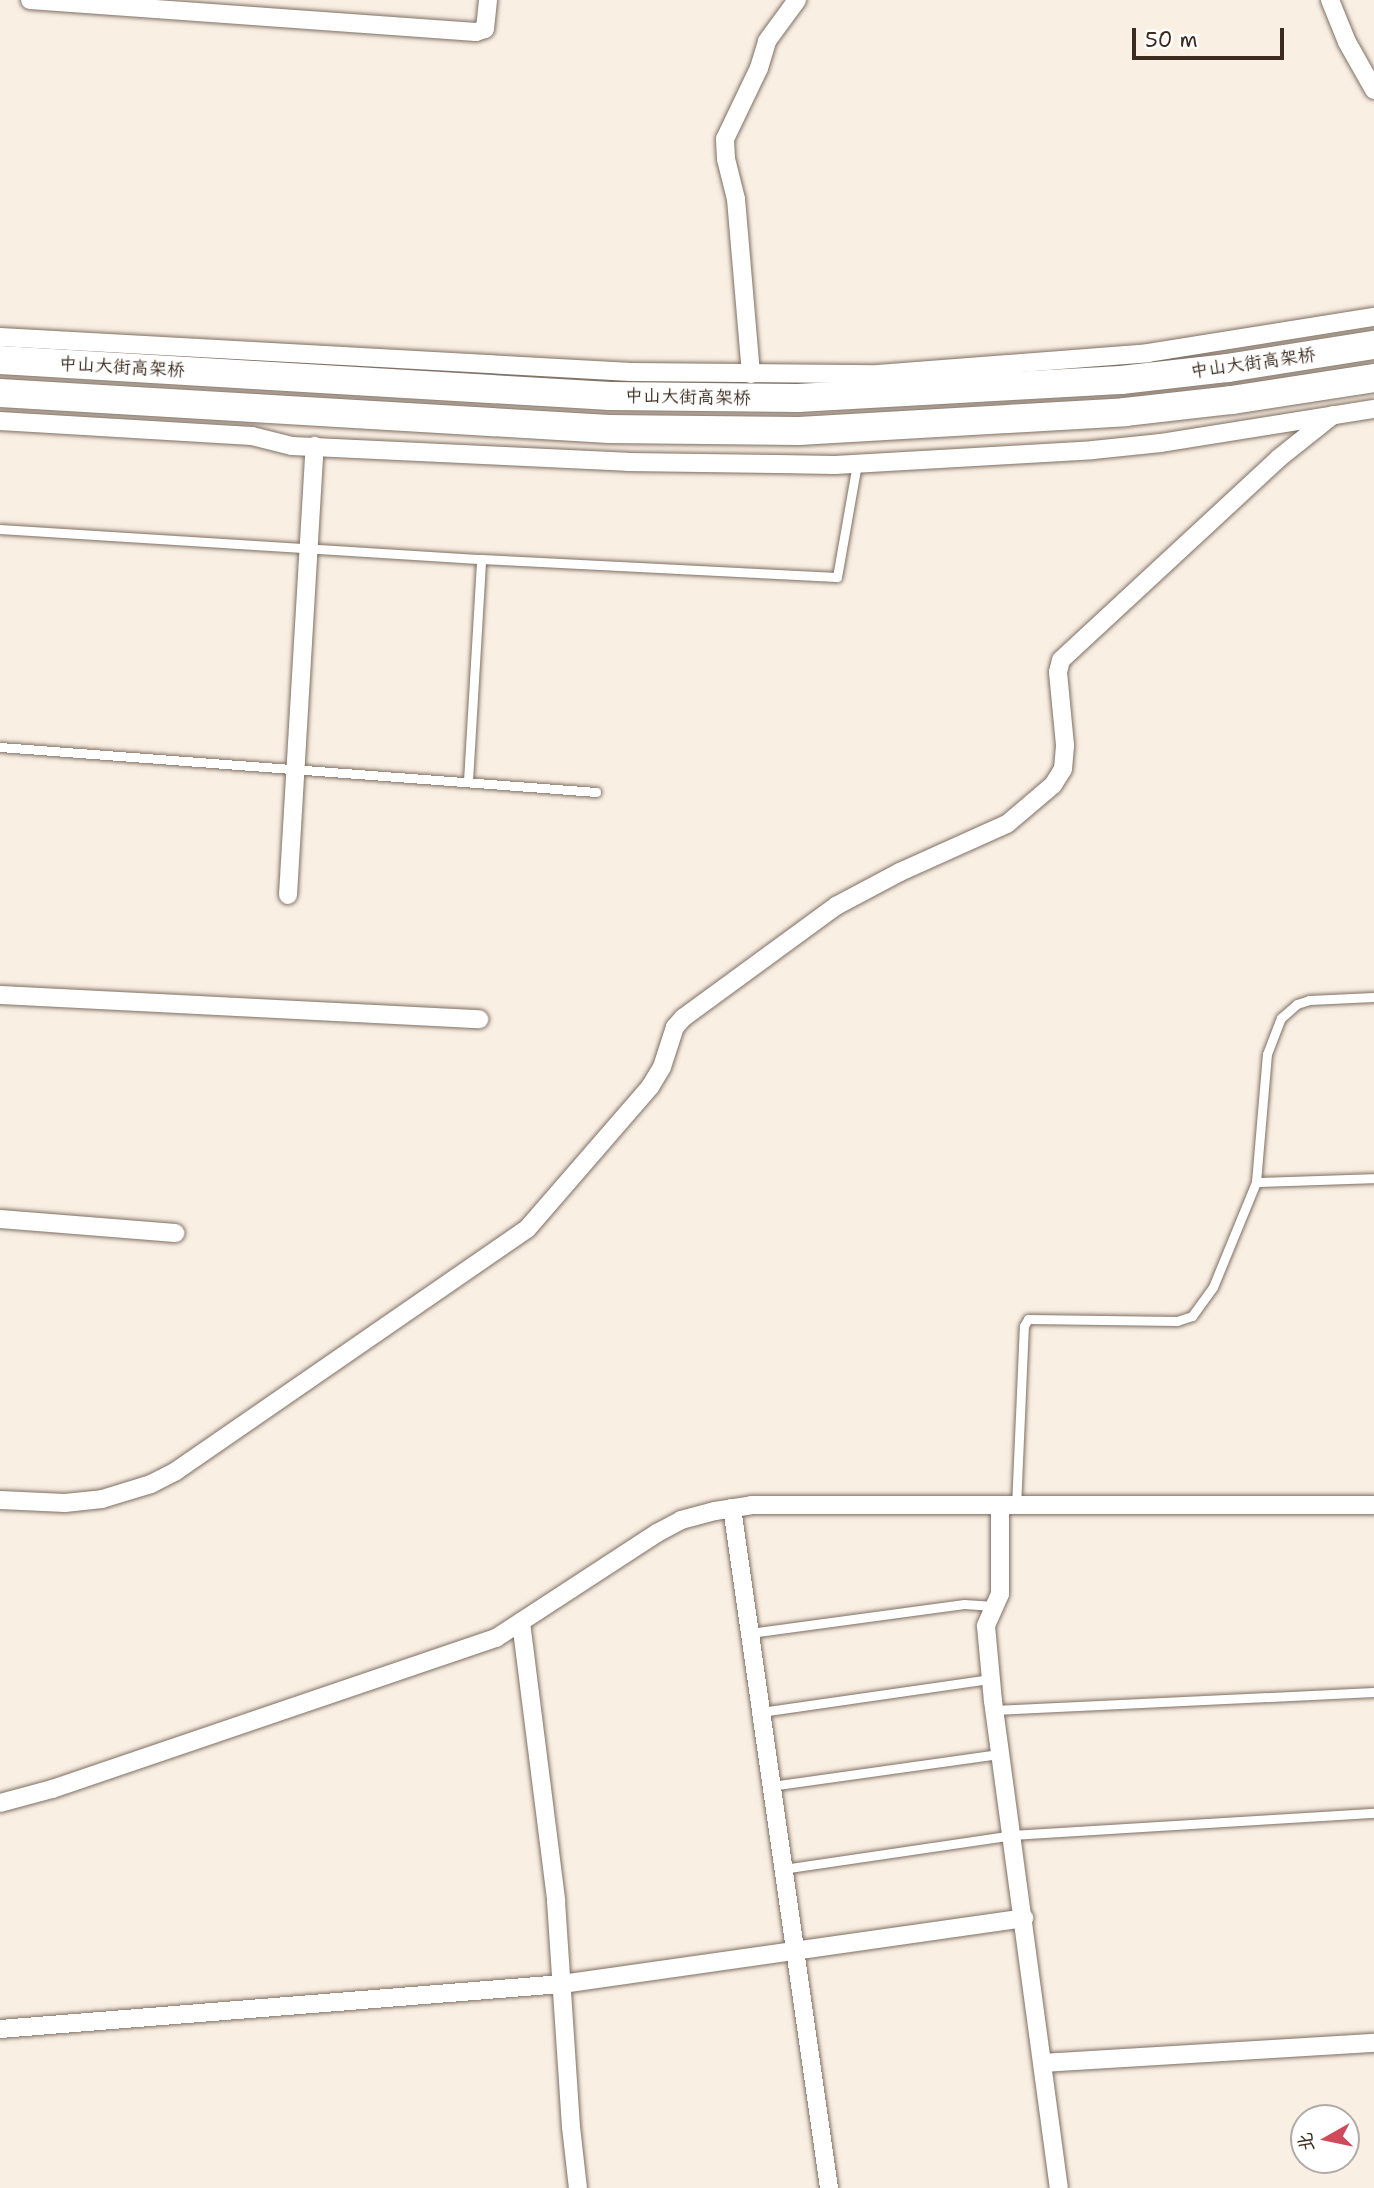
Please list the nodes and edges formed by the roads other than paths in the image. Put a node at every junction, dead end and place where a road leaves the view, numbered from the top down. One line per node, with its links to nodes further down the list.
1 (30, 0): 2 (street)
2 (488, 0)
3 (797, 0): 10 (street)
4 (1330, 0): 5 (street)
5 (1374, 90)
6 (1374, 317): 10 (street)
7 (0, 337): 10 (street)
8 (1374, 345): 9 (main road, 中山大街高架桥)
9 (0, 360)
10 (751, 374)
11 (1374, 378): 12 (main road, 中山大街高架桥)
12 (0, 393)
13 (1374, 408): 14 (street)
14 (1333, 415): 17 (street); 33 (street)
15 (0, 421): 16 (street)
16 (315, 446): 17 (street); 19 (street)
17 (857, 464): 20 (lane)
18 (0, 529): 19 (lane)
19 (309, 548): 20 (lane); 22 (street)
20 (481, 559): 23 (lane)
21 (0, 747): 22 (lane)
22 (296, 768): 23 (lane); 25 (street)
23 (468, 781): 24 (lane)
24 (596, 792)
25 (289, 895)
26 (0, 995): 28 (street)
27 (1374, 997): 30 (lane)
28 (479, 1019)
29 (1374, 1178): 30 (lane)
30 (1256, 1182): 35 (lane)
31 (0, 1219): 32 (street)
32 (175, 1233)
33 (0, 1500)
34 (1374, 1505): 35 (street)
35 (1008, 1507): 36 (street); 37 (street)
36 (732, 1508): 38 (street); 39 (street)
37 (997, 1606): 39 (lane); 40 (street)
38 (521, 1622): 46 (street); 52 (street)
39 (750, 1633): 43 (street)
40 (991, 1679): 42 (street); 43 (lane)
41 (1374, 1692): 42 (lane)
42 (994, 1710): 44 (street)
43 (761, 1712): 45 (street)
44 (1000, 1754): 45 (lane); 48 (street)
45 (771, 1786): 49 (street)
46 (0, 1803)
47 (1374, 1813): 48 (lane)
48 (1012, 1835): 49 (lane); 50 (street)
49 (783, 1869): 51 (street)
50 (1024, 1918): 51 (street); 55 (street)
51 (795, 1952): 52 (street); 57 (street)
52 (562, 1984): 53 (street); 56 (street)
53 (0, 2029)
54 (1374, 2043): 55 (street)
55 (1043, 2063): 58 (street)
56 (578, 2188)
57 (829, 2188)
58 (1059, 2188)

